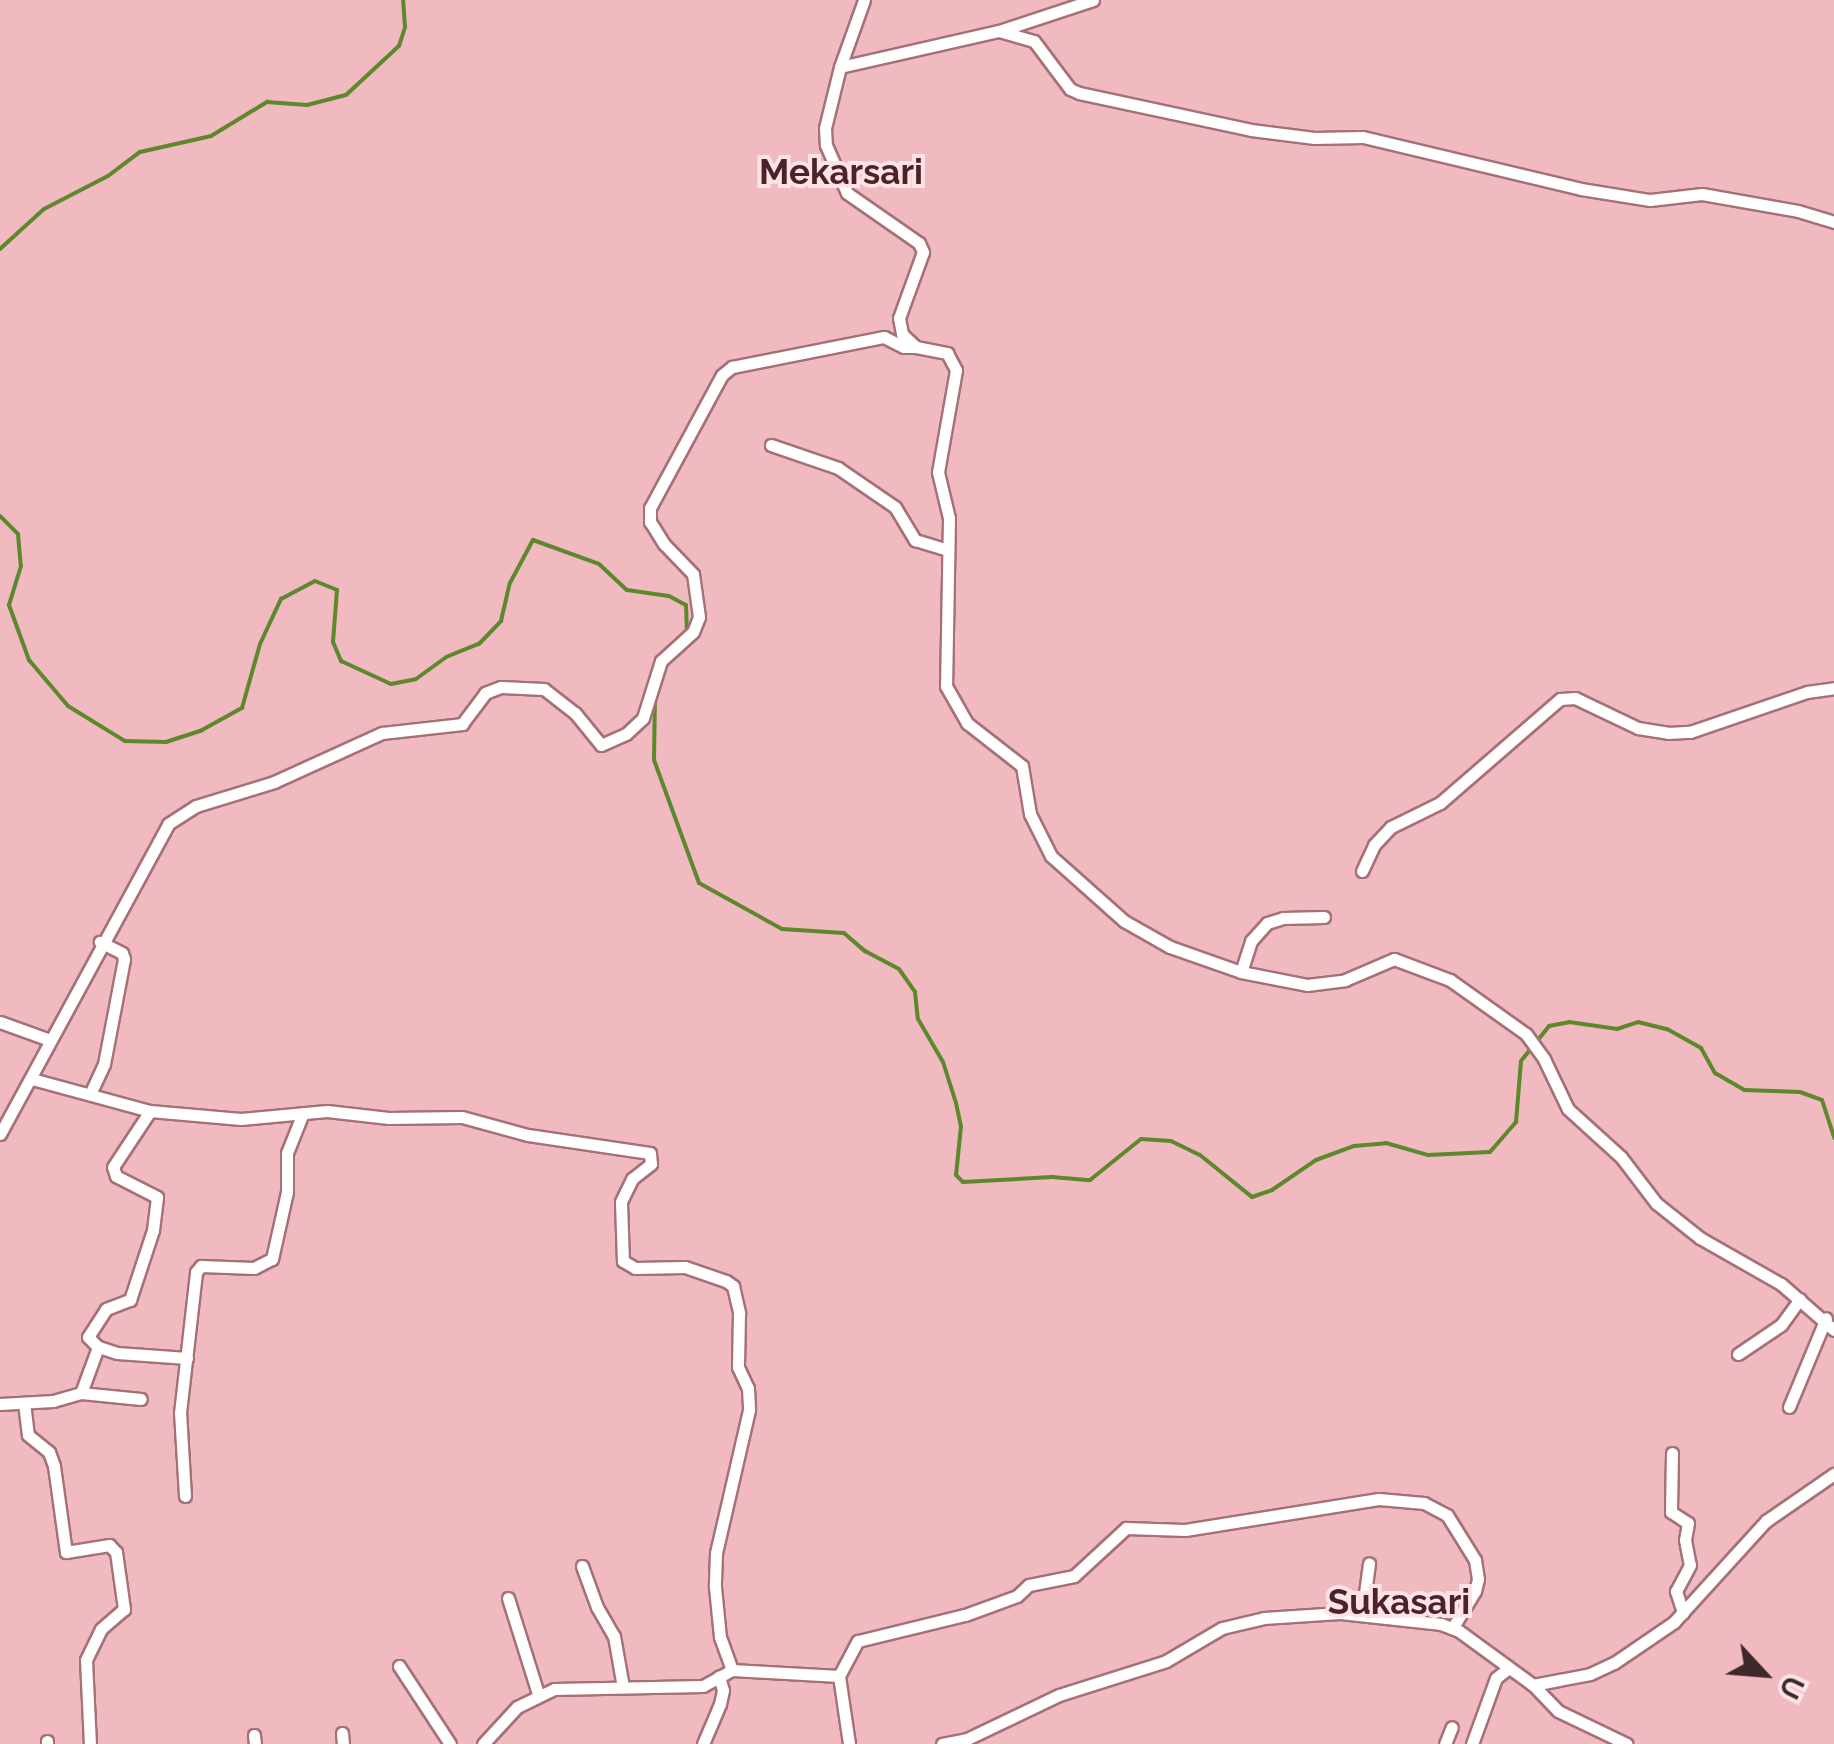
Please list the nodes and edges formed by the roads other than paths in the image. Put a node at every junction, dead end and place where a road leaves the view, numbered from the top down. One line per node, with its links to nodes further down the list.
1 (864, 0): 4 (street)
2 (1093, 0): 3 (street)
3 (1000, 32): 4 (street); 5 (street)
4 (840, 67): 6 (street)
5 (1834, 222)
6 (916, 347): 8 (street); 12 (street)
7 (770, 445): 8 (street)
8 (945, 549): 13 (street)
9 (1834, 688): 10 (street)
10 (1362, 871)
11 (1324, 917): 13 (street)
12 (100, 942): 15 (street); 17 (street)
13 (1241, 972): 21 (street)
14 (0, 1022): 15 (street)
15 (50, 1040): 16 (street)
16 (32, 1079): 17 (street); 20 (street)
17 (91, 1092): 18 (street)
18 (150, 1111): 19 (street); 24 (street)
19 (303, 1113): 26 (street); 43 (street)
20 (0, 1134)
21 (1800, 1299): 22 (street); 25 (street)
22 (1826, 1318): 23 (street); 31 (street)
23 (1834, 1330)
24 (98, 1348): 26 (street); 27 (street)
25 (1738, 1354)
26 (187, 1358): 34 (street)
27 (81, 1393): 28 (street); 30 (street)
28 (141, 1399)
29 (0, 1404): 30 (street)
30 (24, 1404): 50 (street)
31 (1789, 1408)
32 (1672, 1454): 38 (street)
33 (1834, 1474): 38 (street)
34 (184, 1496)
35 (1370, 1563): 39 (street)
36 (582, 1566): 47 (street)
37 (508, 1598): 48 (street)
38 (1683, 1612): 46 (street)
39 (1362, 1615): 40 (street); 55 (street)
40 (1453, 1627): 42 (street); 44 (street)
41 (399, 1666): 51 (street)
42 (1508, 1668): 46 (street); 57 (street)
43 (732, 1670): 44 (street); 45 (street)
44 (838, 1676): 54 (street)
45 (719, 1677): 47 (street); 53 (street)
46 (1533, 1684): 58 (street)
47 (623, 1687): 48 (street)
48 (538, 1694): 52 (street)
49 (1452, 1727): 56 (street)
50 (90, 1744)
51 (450, 1744)
52 (483, 1744)
53 (702, 1744)
54 (849, 1744)
55 (942, 1744)
56 (1445, 1744)
57 (1472, 1744)
58 (1627, 1744)

